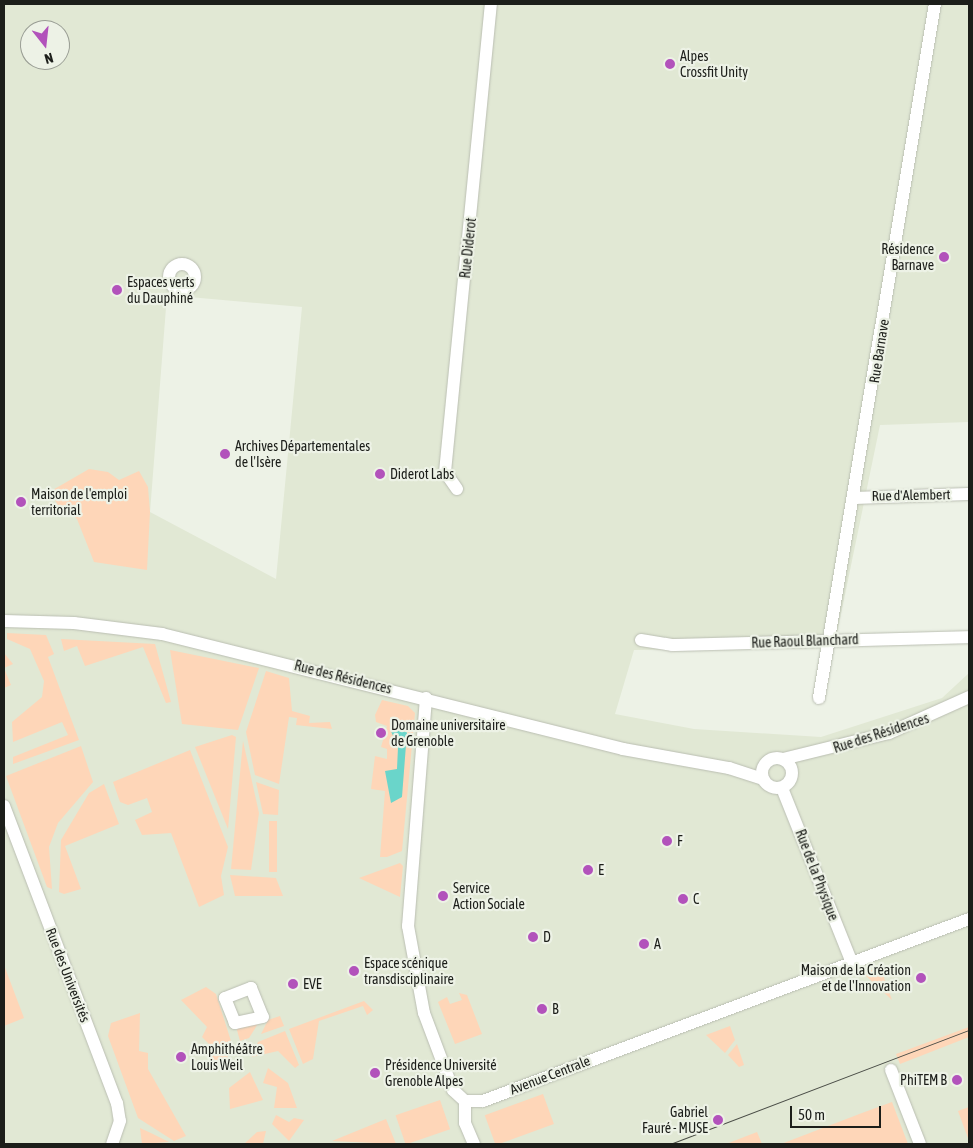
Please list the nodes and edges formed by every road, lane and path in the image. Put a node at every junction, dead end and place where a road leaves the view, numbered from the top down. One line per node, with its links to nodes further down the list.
1 (491, 4): 3 (street, Rue Diderot)
2 (935, 4): 5 (street, Rue Barnave)
3 (457, 489)
4 (969, 494): 5 (street, Rue d'Alembert)
5 (853, 498): 9 (street, Rue Barnave)
6 (4, 621): 11 (street, Rue des Résidences)
7 (969, 637): 9 (street, Rue Raoul Blanchard)
8 (641, 640): 9 (street, Rue Raoul Blanchard)
9 (827, 640): 12 (street, Rue Barnave)
10 (969, 697): 13 (street, Rue des Résidences)
11 (426, 698): 14 (street, Rue des Résidences); 24 (street)
12 (818, 698)
13 (818, 753): 15 (street, Rue des Résidences); 17 (street, Rue des Résidences)
14 (679, 759): 16 (street, Rue des Résidences); 18 (street, Rue des Résidences)
15 (783, 759): 16 (street); 17 (street)
16 (764, 765): 18 (street)
17 (792, 770): 19 (street)
18 (763, 779): 19 (street)
19 (782, 788): 22 (street, Rue de la Physique)
20 (4, 806): 25 (street, Rue des Universités)
21 (969, 919): 22 (street, Avenue Centrale)
22 (852, 963): 24 (street, Avenue Centrale)
23 (892, 1070): 27 (street)
24 (465, 1102): 26 (street)
25 (112, 1144)
26 (474, 1144)
27 (920, 1144)

